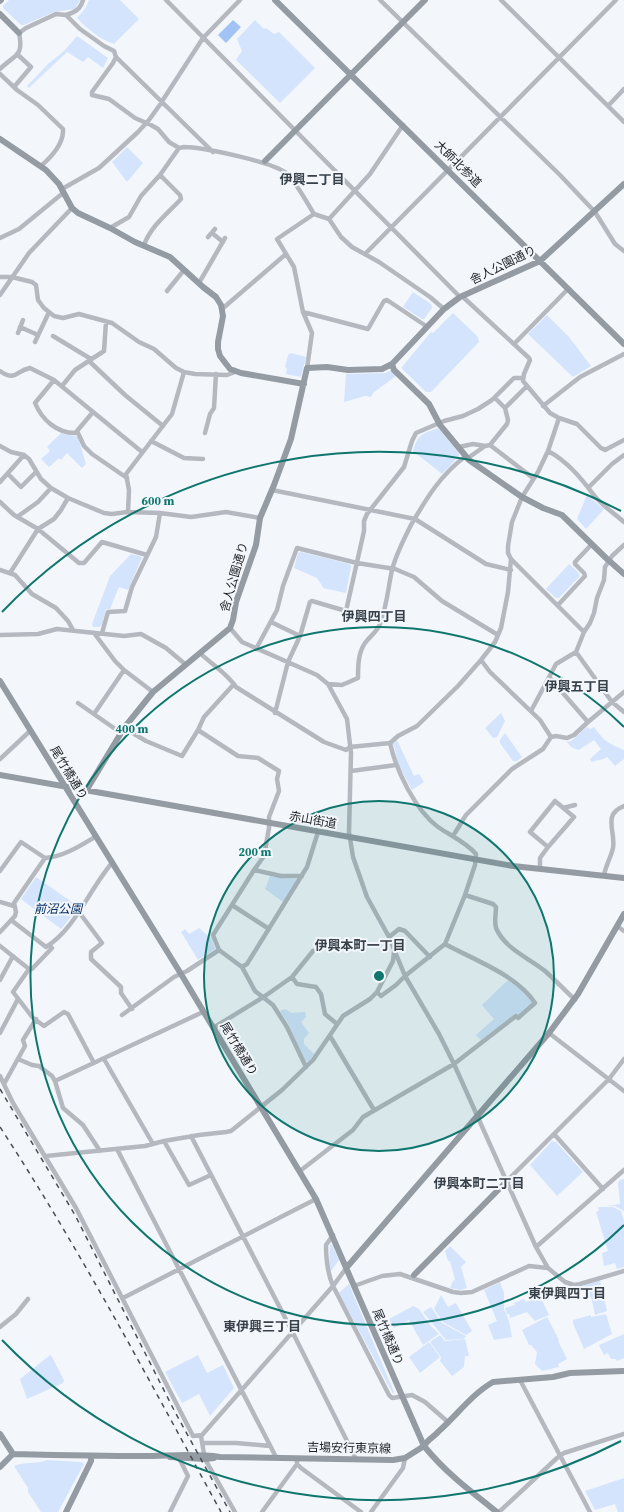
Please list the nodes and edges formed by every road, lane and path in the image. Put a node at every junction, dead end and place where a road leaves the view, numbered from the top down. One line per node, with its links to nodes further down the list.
1 (83, 0): 10 (street)
2 (166, 0): 13 (street)
3 (240, 0): 13 (street)
4 (275, 0): 19 (street, 大師北参道)
5 (380, 0): 11 (street)
6 (425, 0): 11 (street)
7 (501, 0): 16 (street)
8 (616, 0): 16 (street)
9 (0, 14): 12 (street)
10 (66, 15): 12 (street); 15 (street)
11 (403, 22): 19 (street); 24 (street)
12 (19, 33): 14 (street)
13 (202, 38): 22 (street); 28 (street)
14 (17, 54): 17 (street); 20 (street)
15 (116, 57): 22 (street); 25 (street)
16 (559, 58): 23 (street); 24 (street)
17 (0, 69)
18 (0, 74): 20 (street)
19 (351, 75): 27 (street, 大師北参道); 28 (street)
20 (14, 87): 33 (street)
21 (624, 89): 23 (street)
22 (161, 102): 25 (street); 31 (street)
23 (608, 106): 26 (street)
24 (500, 117): 34 (street); 40 (street)
25 (146, 122): 30 (street); 37 (street)
26 (624, 122)
27 (402, 125): 34 (street, 大師北参道); 38 (street)
28 (294, 130): 32 (street); 38 (street)
29 (0, 139): 33 (street)
30 (179, 148): 31 (street); 35 (street)
31 (213, 152): 32 (street)
32 (264, 162): 41 (street)
33 (40, 166): 37 (street)
34 (449, 170): 44 (street); 51 (street, 大師北参道)
35 (160, 175): 43 (street); 47 (street)
36 (624, 184): 40 (street, 舎人公園通り)
37 (63, 191): 39 (street); 46 (street)
38 (355, 191): 42 (street); 44 (street)
39 (72, 208): 43 (street); 54 (street)
40 (595, 212): 48 (street); 51 (street, 舎人公園通り)
41 (314, 214): 42 (street); 49 (street)
42 (329, 219): 50 (street)
43 (110, 228): 47 (street)
44 (391, 228): 50 (street); 59 (street)
45 (212, 233): 55 (street)
46 (0, 238)
47 (144, 245): 52 (street)
48 (624, 251)
49 (286, 254): 60 (street); 63 (street)
50 (365, 254): 61 (street)
51 (540, 261): 56 (street, 大師北参道); 59 (street, 舎人公園通り)
52 (184, 270): 55 (street); 57 (street)
53 (0, 277): 54 (street)
54 (12, 278): 58 (street); 62 (street)
55 (199, 283): 60 (street)
56 (568, 289): 72 (street); 73 (street, 大師北参道)
57 (166, 291)
58 (0, 295)
59 (462, 297): 61 (street, 舎人公園通り); 72 (street)
60 (222, 308): 80 (street)
61 (444, 309): 66 (street, 舎人公園通り)
62 (49, 312): 65 (street); 69 (street)
63 (303, 312): 66 (street); 77 (street)
64 (23, 320): 67 (street)
65 (106, 322): 75 (street); 79 (street)
66 (426, 326): 76 (street, 舎人公園通り)
67 (20, 327): 68 (street); 69 (street)
68 (18, 333)
69 (38, 334): 71 (street)
70 (53, 336): 75 (street)
71 (34, 342)
72 (514, 344): 82 (street)
73 (624, 344)
74 (624, 354): 88 (street)
75 (90, 360): 85 (street); 93 (street)
76 (392, 364): 77 (street); 92 (street)
77 (307, 368): 84 (street, 舎人公園通り)
78 (0, 371): 83 (street)
79 (184, 372): 81 (street); 93 (street)
80 (235, 372): 81 (street); 84 (street)
81 (216, 374): 95 (street)
82 (522, 378): 86 (street); 87 (street)
83 (54, 380): 85 (street); 94 (street)
84 (304, 384): 114 (street, 舎人公園通り)
85 (62, 386): 90 (street)
86 (527, 386): 88 (street); 89 (street)
87 (495, 398): 89 (street); 92 (street)
88 (543, 406): 91 (street)
89 (505, 408): 99 (street)
90 (93, 412): 94 (street); 102 (street)
91 (559, 418): 96 (street); 101 (street)
92 (439, 423): 100 (street); 118 (street)
93 (162, 426): 97 (street)
94 (78, 431): 109 (street)
95 (205, 433)
96 (624, 440)
97 (151, 441): 102 (street); 106 (street)
98 (0, 446): 103 (street)
99 (488, 446): 100 (street); 105 (street); 110 (street)
100 (459, 448): 105 (street)
101 (548, 451): 110 (street); 112 (street)
102 (142, 452): 109 (street)
103 (24, 455): 107 (street); 108 (street)
104 (624, 455): 112 (street)
105 (467, 457): 115 (street); 123 (street)
106 (203, 459)
107 (36, 472): 108 (street); 113 (street)
108 (8, 474): 111 (street)
109 (127, 478): 119 (street)
110 (533, 478): 115 (street)
111 (0, 482)
112 (589, 487): 124 (street)
113 (51, 488): 116 (street); 121 (street)
114 (272, 490): 118 (street); 122 (street, 舎人公園通り)
115 (522, 497): 126 (street); 129 (street)
116 (68, 498): 119 (street); 125 (street)
117 (0, 502): 121 (street)
118 (370, 511): 123 (street); 131 (street)
119 (128, 512): 120 (street)
120 (160, 513): 122 (street); 128 (street)
121 (17, 517): 125 (street)
122 (260, 518): 139 (street, 舎人公園通り)
123 (415, 519): 133 (street); 134 (street)
124 (624, 522)
125 (38, 529): 128 (street); 135 (street)
126 (592, 544): 130 (street); 137 (street)
127 (624, 545): 130 (street)
128 (147, 555): 143 (street)
129 (511, 559): 134 (street); 137 (street)
130 (609, 561): 136 (street); 141 (street)
131 (357, 563): 133 (street); 138 (street); 145 (street)
132 (0, 570): 135 (street)
133 (392, 570): 146 (street); 157 (street)
134 (511, 570): 146 (street)
135 (10, 574): 140 (street)
136 (624, 574)
137 (558, 605): 141 (street)
138 (271, 622): 145 (street); 147 (street)
139 (230, 628): 147 (street); 149 (street, 舎人公園通り)
140 (73, 630): 142 (street); 144 (street)
141 (584, 632): 148 (street)
142 (94, 633): 143 (street); 153 (street)
143 (102, 633): 152 (street)
144 (0, 635)
145 (300, 636): 151 (street)
146 (498, 636): 150 (street)
147 (256, 649): 151 (street)
148 (576, 652): 154 (street); 160 (street)
149 (200, 653): 152 (street, 舎人公園通り); 156 (street)
150 (482, 660): 162 (street); 171 (street)
151 (288, 662): 157 (street); 163 (street)
152 (185, 664): 158 (street, 舎人公園通り)
153 (124, 670): 158 (street); 165 (street)
154 (549, 677): 162 (street); 166 (street)
155 (0, 681): 168 (street, 尾竹橋通り)
156 (234, 684): 163 (street); 167 (street)
157 (328, 684): 172 (street)
158 (153, 692): 169 (street, 舎人公園通り)
159 (624, 692): 160 (street)
160 (612, 702): 164 (street); 166 (street)
161 (78, 703): 165 (street)
162 (531, 711): 170 (street)
163 (275, 712): 172 (street)
164 (624, 712)
165 (94, 714): 169 (street)
166 (588, 722): 170 (street)
167 (198, 730): 169 (street); 182 (street)
168 (30, 731): 173 (street); 177 (street, 尾竹橋通り)
169 (123, 731): 178 (street, 舎人公園通り)
170 (551, 737): 184 (street)
171 (390, 743): 172 (street); 174 (street)
172 (350, 748): 175 (street)
173 (0, 759)
174 (396, 765): 175 (street); 184 (street)
175 (351, 771): 186 (street)
176 (0, 775): 177 (street, 赤山街道)
177 (65, 787): 178 (street, 赤山街道); 185 (street, 尾竹橋通り)
178 (86, 790): 182 (street, 赤山街道)
179 (575, 805): 181 (street)
180 (624, 806): 194 (street)
181 (563, 808): 187 (street); 187 (street)
182 (269, 823): 183 (street, 赤山街道); 192 (street)
183 (318, 832): 186 (street, 赤山街道); 195 (street)
184 (453, 836): 189 (street)
185 (95, 837): 188 (street); 190 (street, 尾竹橋通り)
186 (351, 838): 189 (street, 赤山街道); 208 (street)
187 (548, 847): 191 (street)
188 (45, 858): 193 (street); 200 (street)
189 (476, 859): 191 (street, 赤山街道); 197 (street)
190 (112, 862): 201 (street); 219 (street, 尾竹橋通り)
191 (540, 868): 194 (street, 赤山街道)
192 (254, 870): 195 (street); 199 (street)
193 (0, 871)
194 (604, 875): 196 (street, 赤山街道)
195 (302, 876): 205 (street)
196 (624, 878)
197 (465, 895): 209 (street); 226 (street)
198 (0, 902): 200 (street)
199 (232, 905): 205 (street); 212 (street)
200 (14, 906): 203 (street)
201 (79, 912): 210 (street); 227 (street)
202 (624, 914): 204 (street)
203 (11, 920): 207 (street); 210 (street)
204 (617, 926): 206 (street); 226 (street)
205 (269, 929): 217 (street)
206 (624, 931)
207 (0, 932)
208 (389, 937): 214 (street); 216 (street)
209 (445, 944): 216 (street); 240 (street)
210 (49, 945): 218 (street)
211 (0, 946): 215 (street)
212 (219, 950): 217 (street); 219 (street)
213 (313, 951): 221 (street)
214 (395, 951): 220 (street); 223 (street)
215 (13, 956): 218 (street); 222 (street)
216 (430, 957): 220 (street)
217 (242, 967): 224 (street)
218 (29, 969): 225 (street)
219 (181, 974): 227 (street); 228 (street, 尾竹橋通り)
220 (404, 976): 223 (street); 240 (street)
221 (292, 977): 224 (street); 231 (street)
222 (0, 980)
223 (378, 992): 231 (street)
224 (262, 998): 232 (street); 241 (street)
225 (18, 999): 230 (street); 233 (street)
226 (575, 1000): 234 (street)
227 (132, 1009): 229 (street)
228 (203, 1012): 232 (street, 尾竹橋通り); 237 (street)
229 (122, 1015)
230 (36, 1019): 236 (street); 239 (street)
231 (337, 1024): 235 (street)
232 (213, 1028): 247 (street, 尾竹橋通り)
233 (0, 1033)
234 (549, 1034): 243 (street); 249 (street)
235 (330, 1036): 241 (street); 248 (street)
236 (18, 1059): 244 (street); 245 (street)
237 (104, 1059): 239 (street); 253 (street)
238 (624, 1059): 243 (street)
239 (94, 1063): 244 (street)
240 (454, 1064): 248 (street); 249 (street)
241 (306, 1067): 247 (street)
242 (0, 1076): 245 (street)
243 (608, 1079): 246 (street); 250 (street)
244 (56, 1081): 255 (street)
245 (4, 1084): 256 (street)
246 (624, 1091)
247 (261, 1106): 251 (street); 258 (street, 尾竹橋通り)
248 (374, 1110): 258 (street)
249 (478, 1116): 260 (street); 266 (street)
250 (554, 1134): 260 (street); 261 (street)
251 (191, 1136): 252 (street); 259 (street)
252 (164, 1141): 253 (street); 259 (street)
253 (153, 1144): 254 (street)
254 (117, 1149): 255 (street); 268 (street)
255 (100, 1151): 256 (street)
256 (46, 1156): 273 (street)
257 (624, 1170): 261 (street)
258 (300, 1171): 262 (street, 尾竹橋通り)
259 (211, 1175): 263 (street)
260 (507, 1181): 265 (street); 270 (street)
261 (602, 1189): 265 (street)
262 (316, 1199): 263 (street); 264 (street, 尾竹橋通り)
263 (243, 1236): 268 (street); 276 (street)
264 (333, 1236): 266 (street, 尾竹橋通り); 271 (street)
265 (536, 1247): 267 (street)
266 (347, 1267): 271 (street); 272 (street, 尾竹橋通り)
267 (548, 1268): 269 (street); 270 (street)
268 (179, 1270): 273 (street); 279 (street)
269 (624, 1272)
270 (413, 1276): 272 (street)
271 (333, 1286): 276 (street); 280 (street)
272 (354, 1286): 280 (street, 尾竹橋通り)
273 (123, 1298): 284 (street)
274 (28, 1299): 275 (street)
275 (0, 1326)
276 (292, 1332): 279 (street); 296 (street)
277 (624, 1371): 278 (street, 吉場安行東京線)
278 (520, 1380): 281 (street, 吉場安行東京線); 291 (street)
279 (241, 1390): 284 (street); 286 (street)
280 (401, 1396): 281 (street); 287 (street, 尾竹橋通り)
281 (448, 1422): 287 (street, 吉場安行東京線)
282 (0, 1434): 288 (street)
283 (624, 1434): 291 (street)
284 (201, 1436): 285 (street)
285 (203, 1444): 286 (street); 292 (street)
286 (270, 1446): 293 (street)
287 (424, 1446): 295 (street, 吉場安行東京線); 305 (street)
288 (13, 1454): 289 (street, 吉場安行東京線); 298 (street)
289 (91, 1456): 290 (street, 吉場安行東京線); 299 (street)
290 (163, 1456): 292 (street, 吉場安行東京線); 294 (street, 吉場安行東京線)
291 (560, 1456): 305 (street); 306 (street)
292 (205, 1457): 293 (street, 吉場安行東京線); 294 (street, 吉場安行東京線); 301 (street)
293 (276, 1457): 297 (street, 吉場安行東京線)
294 (179, 1458): 300 (street)
295 (405, 1458): 296 (street, 吉場安行東京線); 304 (street)
296 (356, 1459): 297 (street, 吉場安行東京線)
297 (297, 1461): 302 (street); 303 (street)
298 (0, 1468)
299 (66, 1512)
300 (170, 1512)
301 (235, 1512)
302 (262, 1512)
303 (361, 1512)
304 (371, 1512)
305 (498, 1512)
306 (590, 1512)

